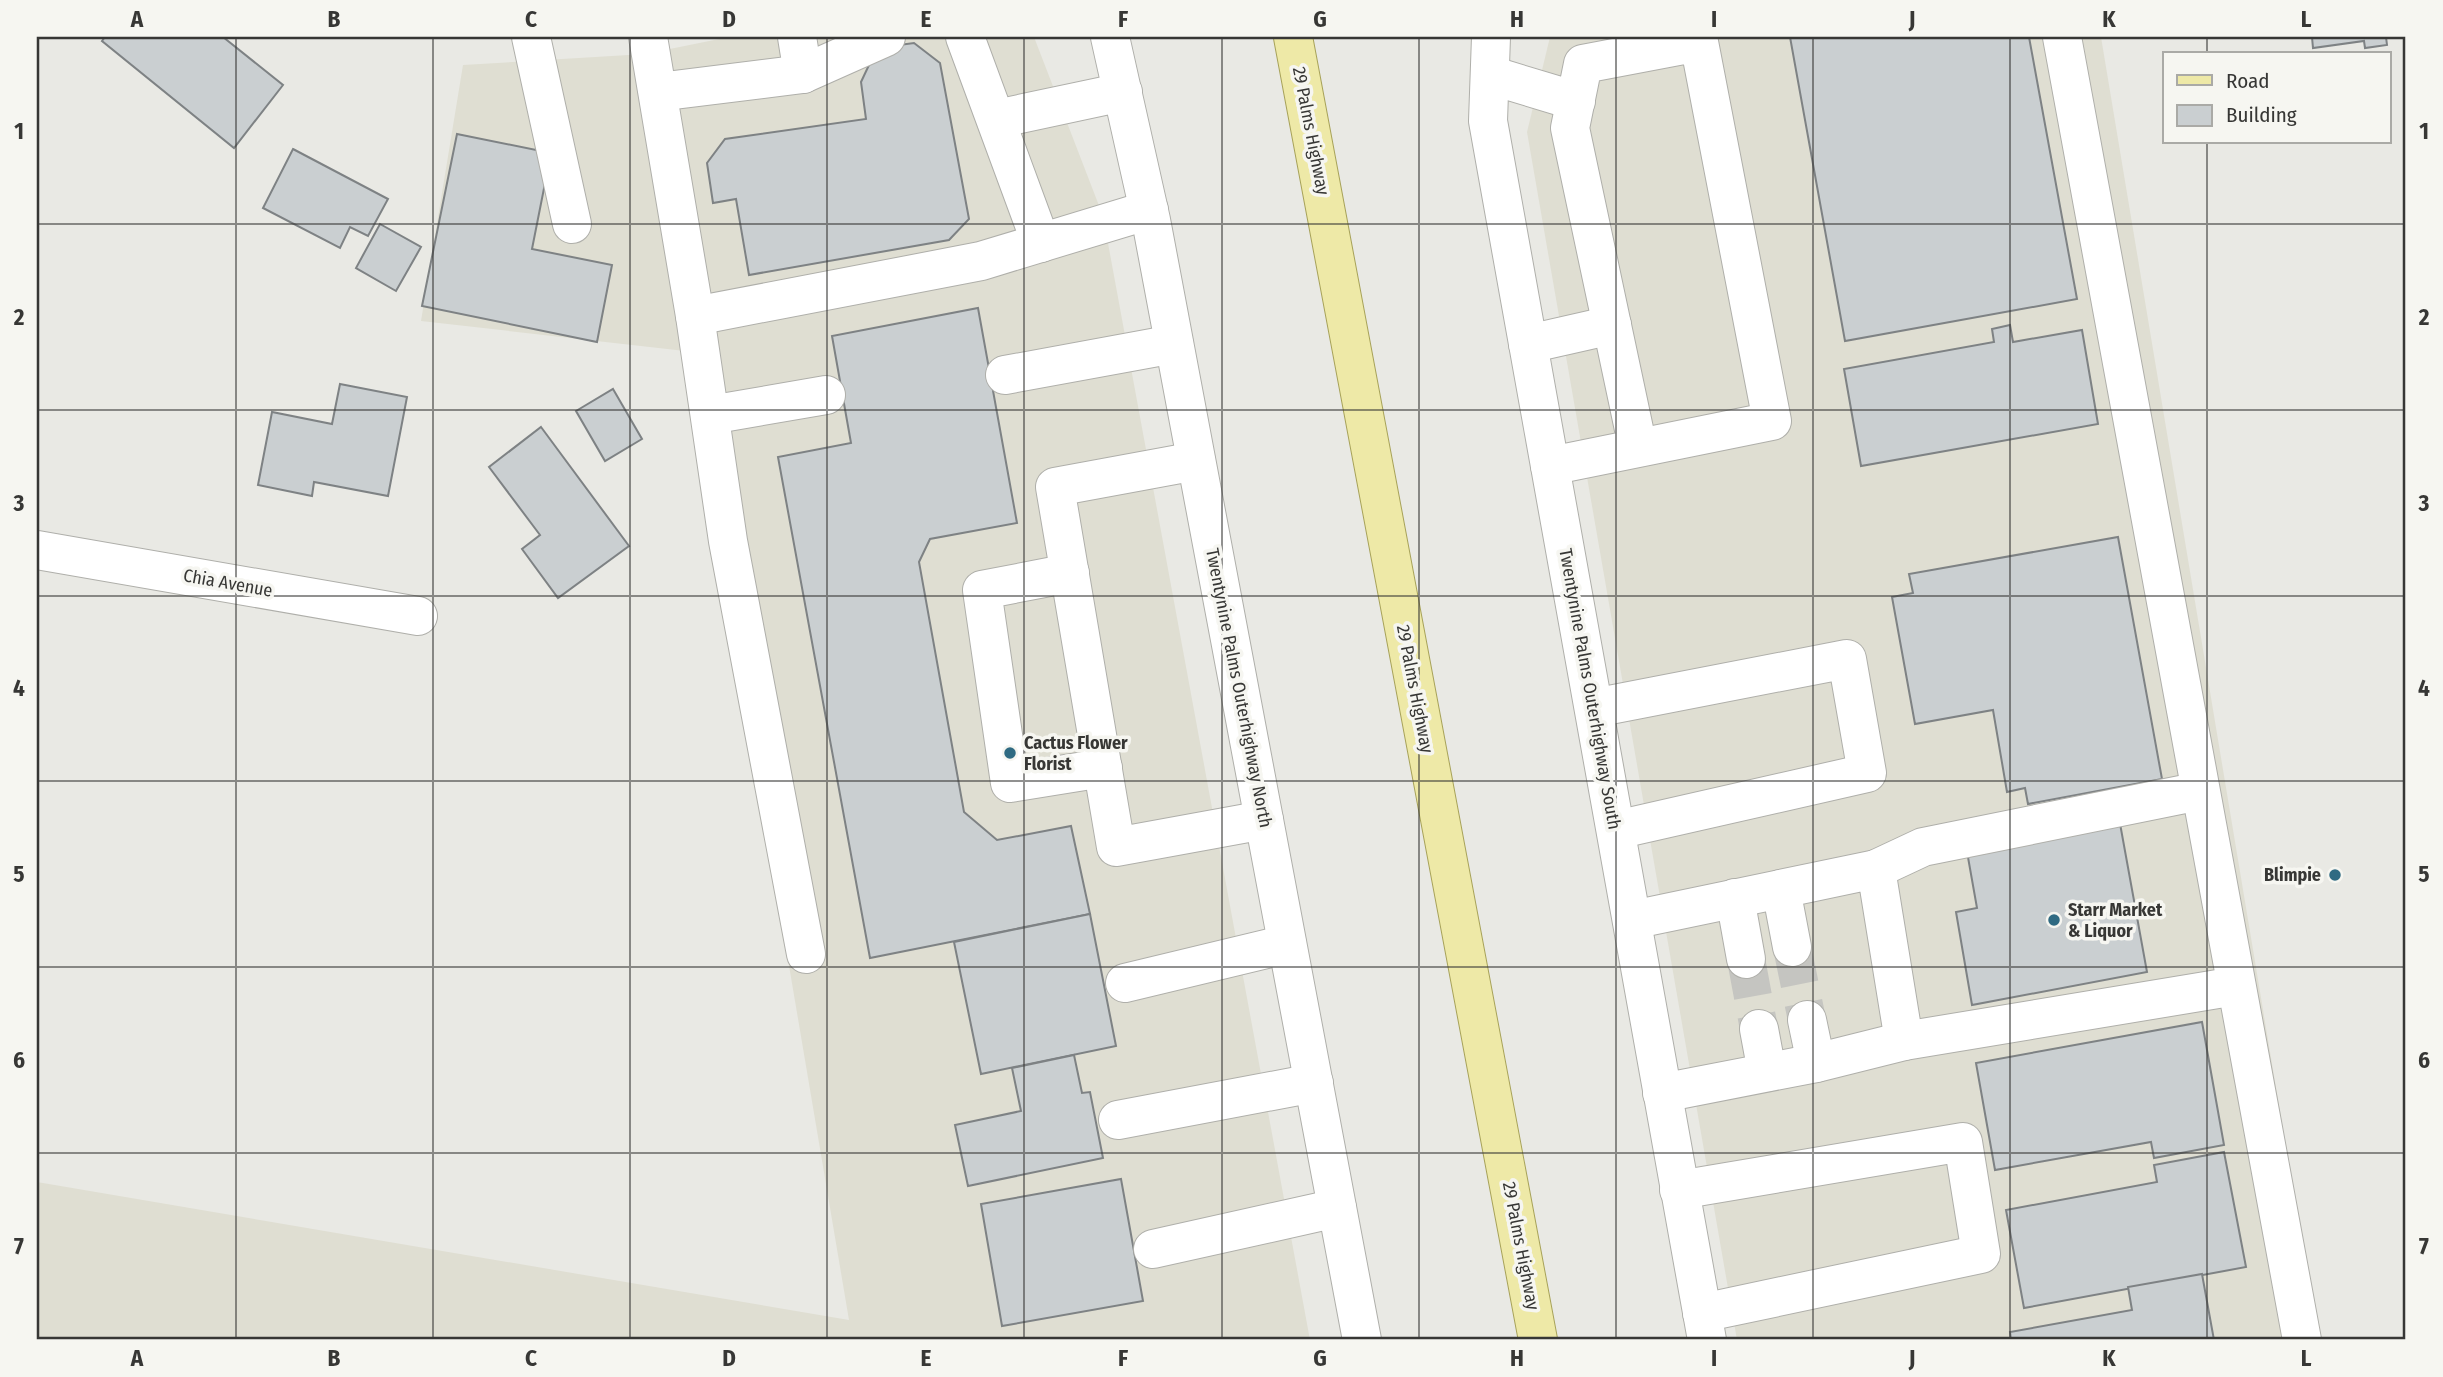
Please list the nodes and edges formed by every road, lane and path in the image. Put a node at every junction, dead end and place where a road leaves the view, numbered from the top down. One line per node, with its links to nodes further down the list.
1 (531, 37): 17 (street)
2 (648, 37): 12 (street)
3 (797, 37): 10 (street)
4 (886, 37): 10 (street)
5 (965, 37): 15 (street)
6 (1110, 37): 13 (street, Twentynine Palms Outerhighway North)
7 (1293, 37): 60 (main road, 29 Palms Highway)
8 (1491, 37): 11 (street, Twentynine Palms Outerhighway South)
9 (2062, 37): 34 (street)
10 (803, 74): 12 (street)
11 (1490, 75): 14 (street); 22 (street, Twentynine Palms Outerhighway South)
12 (658, 92): 19 (street)
13 (1123, 92): 15 (street); 16 (street, Twentynine Palms Outerhighway North)
14 (1576, 101): 20 (street); 26 (street)
15 (996, 120): 18 (street)
16 (1149, 211): 18 (street); 21 (street, Twentynine Palms Outerhighway North)
17 (572, 224)
18 (1041, 243): 19 (street)
19 (695, 316): 25 (street)
20 (1612, 325): 22 (street); 26 (street)
21 (1174, 344): 23 (street); 27 (street, Twentynine Palms Outerhighway North)
22 (1528, 344): 28 (street, Twentynine Palms Outerhighway South)
23 (1005, 375)
24 (826, 395): 25 (street)
25 (710, 415): 43 (street)
26 (1638, 448): 28 (street)
27 (1196, 461): 30 (street); 35 (street, Twentynine Palms Outerhighway North)
28 (1549, 466): 32 (street, Twentynine Palms Outerhighway South)
29 (37, 550): 31 (street, Chia Avenue)
30 (1070, 573): 33 (street); 33 (street)
31 (418, 616)
32 (1594, 708): 36 (street, Twentynine Palms Outerhighway South); 36 (street)
33 (1103, 768): 35 (street)
34 (2200, 792): 37 (street); 46 (street)
35 (1264, 820): 41 (street, Twentynine Palms Outerhighway North)
36 (1616, 830): 40 (street, Twentynine Palms Outerhighway South)
37 (1875, 869): 38 (street); 49 (street)
38 (1781, 889): 39 (street); 42 (street)
39 (1735, 898): 40 (street); 44 (street)
40 (1632, 920): 53 (street, Twentynine Palms Outerhighway South)
41 (1287, 944): 45 (street); 52 (street, Twentynine Palms Outerhighway North)
42 (1792, 947)
43 (806, 954)
44 (1746, 959)
45 (1125, 983)
46 (2236, 986): 49 (street); 61 (street)
47 (1807, 1020): 50 (street)
48 (1759, 1030): 51 (street)
49 (1904, 1041): 50 (street)
50 (1816, 1063): 51 (street)
51 (1767, 1072): 53 (street)
52 (1314, 1083): 54 (street); 56 (street, Twentynine Palms Outerhighway North)
53 (1662, 1093): 55 (street, Twentynine Palms Outerhighway South)
54 (1118, 1121)
55 (1679, 1190): 58 (street, Twentynine Palms Outerhighway South); 58 (street)
56 (1337, 1208): 57 (street); 59 (street, Twentynine Palms Outerhighway North)
57 (1153, 1249)
58 (1704, 1327)
59 (1362, 1340)
60 (1538, 1340)
61 (2302, 1340)

